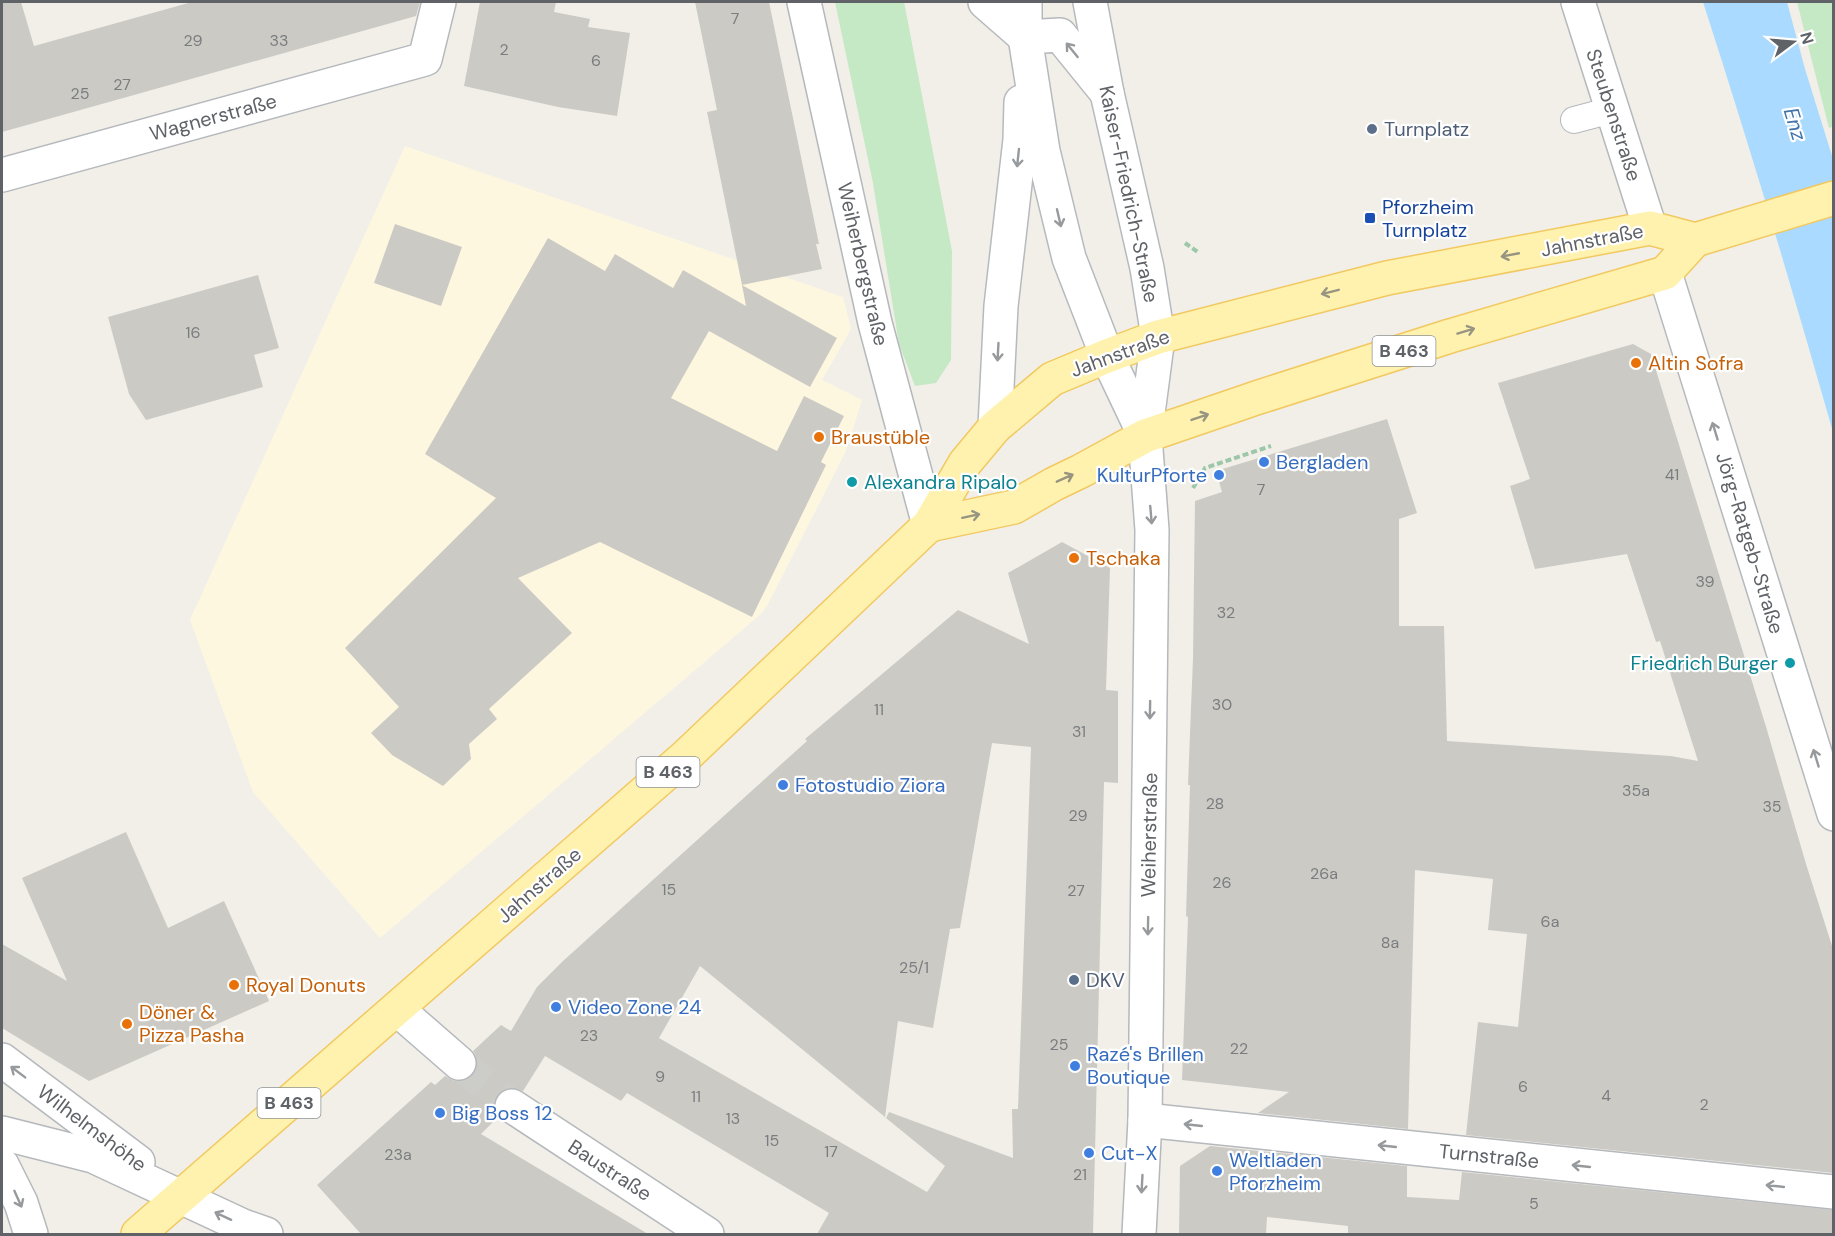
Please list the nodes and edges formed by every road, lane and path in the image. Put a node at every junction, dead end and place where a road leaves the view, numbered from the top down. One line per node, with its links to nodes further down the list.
1 (439, 2): 11 (street, Wagnerstraße)
2 (804, 2): 22 (street, Weiherbergstraße)
3 (986, 2): 7 (street)
4 (1025, 2): 7 (street)
5 (1090, 2): 8 (street, Kaiser-Friedrich-Straße)
6 (1578, 2): 9 (street, Steubenstraße)
7 (1024, 37): 8 (street, one-way to 7); 17 (street, one-way to 17); 18 (street, one-way to 18)
8 (1107, 93): 16 (street, Kaiser-Friedrich-Straße)
9 (1612, 110): 10 (lane); 13 (street, Steubenstraße)
10 (1574, 120)
11 (2, 175)
12 (1833, 198): 14 (main road)
13 (1650, 228): 14 (main road, Jahnstraße / B 463); 16 (main road, Jahnstraße / B 463, one-way to 16)
14 (1695, 240): 15 (main road)
15 (1665, 273): 19 (main road, B 463, one-way to 15); 23 (street, Jörg-Ratgeb-Straße, one-way to 15)
16 (1158, 337): 17 (main road, Jahnstraße / B 463); 19 (street, Kaiser-Friedrich-Straße)
17 (1107, 356): 18 (main road, Jahnstraße / B 463); 19 (street)
18 (995, 427): 22 (main road, Jahnstraße / B 463)
19 (1145, 436): 22 (main road, B 463, one-way to 19); 28 (street, Weiherstraße, one-way to 28)
20 (1271, 446): 21 (path)
21 (1190, 493)
22 (929, 525): 24 (main road, Jahnstraße / B 463)
23 (1833, 814)
24 (397, 1009): 26 (street); 32 (main road, Jahnstraße / B 463)
25 (2, 1060): 32 (street, Wilhelmshöhe, one-way to 25)
26 (459, 1063)
27 (512, 1106): 36 (street, Baustraße)
28 (1145, 1120): 31 (street, Turnstraße, one-way to 28); 37 (street, Weiherstraße, one-way to 37)
29 (2, 1133): 32 (street)
30 (2, 1165): 33 (street, one-way to 33)
31 (1833, 1192)
32 (182, 1197): 34 (main road, Jahnstraße / B 463); 35 (street, one-way to 32)
33 (31, 1234)
34 (138, 1234)
35 (266, 1234)
36 (707, 1234)
37 (1139, 1234)

